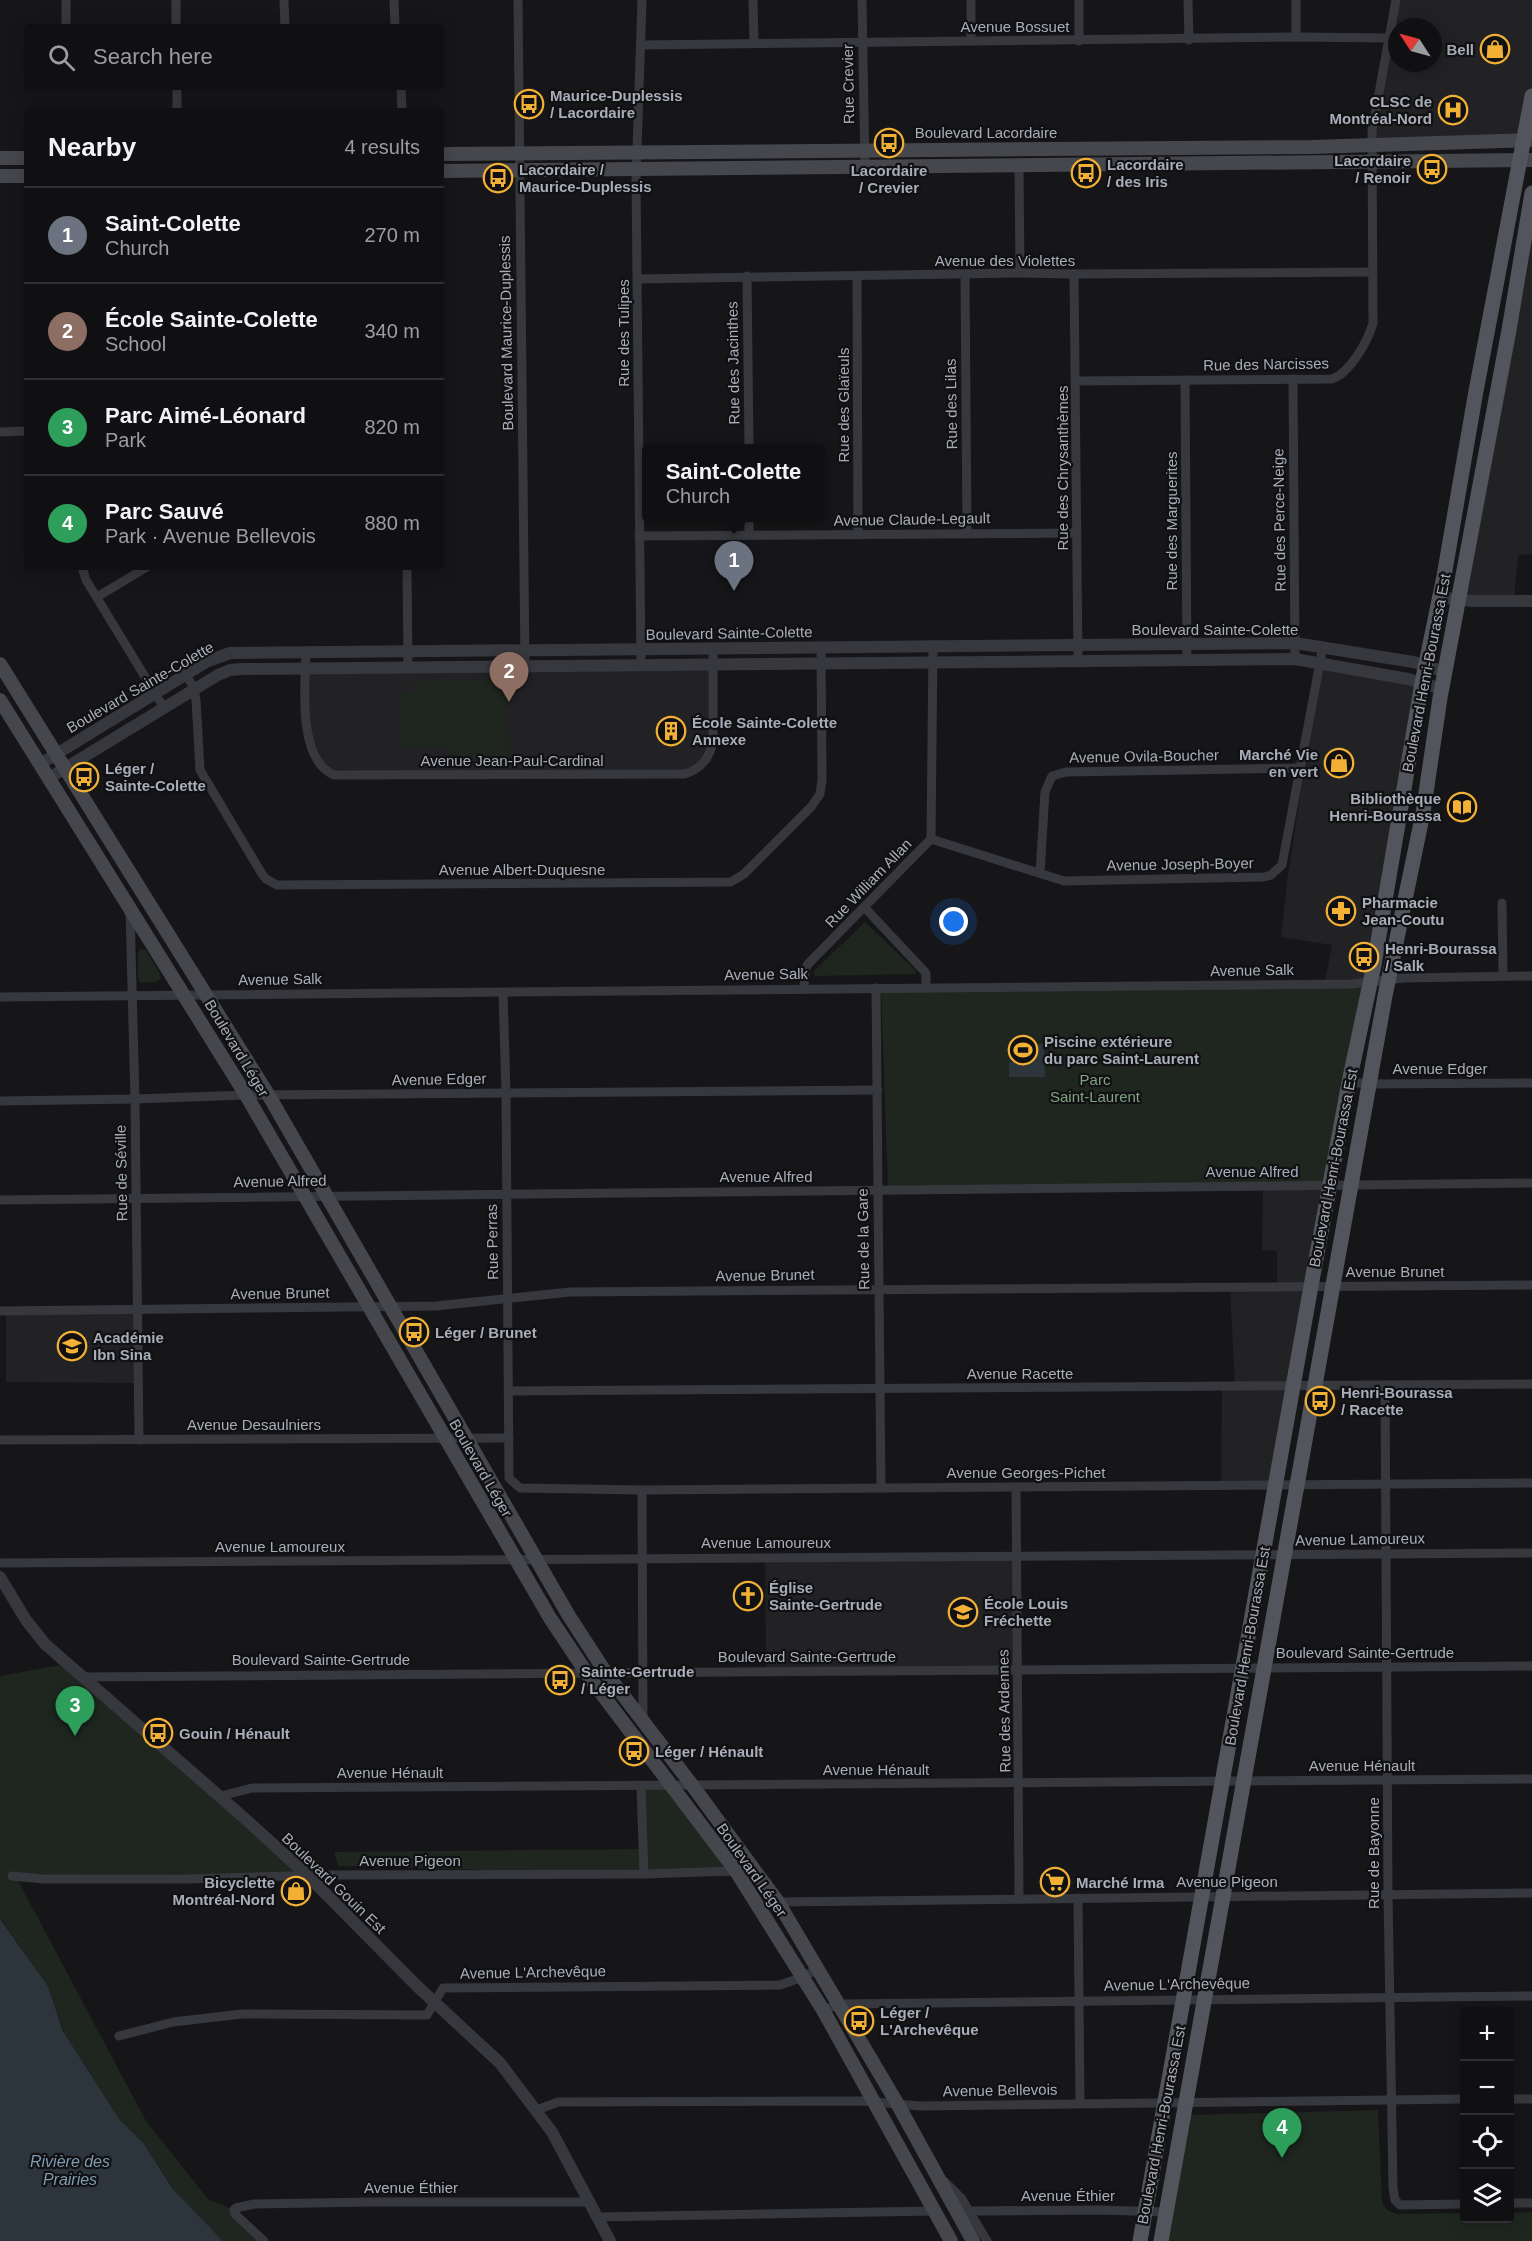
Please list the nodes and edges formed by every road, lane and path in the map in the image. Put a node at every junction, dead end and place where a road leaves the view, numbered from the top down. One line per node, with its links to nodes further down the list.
1 (66, 0): 15 (street)
2 (176, 0): 16 (street)
3 (284, 0): 17 (street)
4 (394, 0): 18 (street)
5 (518, 0): 37 (street, Boulevard Maurice-Duplessis)
6 (642, 0): 27 (street, Rue des Tulipes)
7 (753, 0): 25 (street)
8 (862, 0): 24 (street, Rue Crevier)
9 (971, 0): 22 (street)
10 (1079, 0): 23 (street)
11 (1188, 0): 21 (street)
12 (1296, 0): 19 (street)
13 (1396, 0): 14 (street, Rue des Narcisses)
14 (1393, 18)
15 (66, 24)
16 (176, 24)
17 (285, 24)
18 (395, 24)
19 (1296, 38): 20 (street, Avenue Bossuet); 21 (street, Avenue Bossuet)
20 (1388, 38)
21 (1189, 40): 23 (street, Avenue Bossuet)
22 (971, 41): 23 (street, Avenue Bossuet); 24 (street, Avenue Bossuet)
23 (1079, 41)
24 (862, 42): 25 (street, Avenue Bossuet); 35 (street, Rue Crevier)
25 (754, 43): 27 (street, Avenue Bossuet)
26 (1388, 43): 34 (street, Rue des Narcisses)
27 (641, 45): 36 (street, Rue des Tulipes)
28 (177, 90): 31 (street)
29 (401, 90): 32 (street)
30 (1532, 96): 33 (main road, Boulevard Henri-Bourassa Est)
31 (177, 108)
32 (402, 108)
33 (1528, 140): 34 (main road, Boulevard Lacordaire); 41 (main road, Boulevard Henri-Bourassa Est)
34 (1372, 146): 35 (main road, Boulevard Lacordaire); 42 (street, Rue des Narcisses)
35 (864, 150): 36 (main road, Boulevard Lacordaire); 44 (street, Rue Crevier)
36 (637, 152): 37 (main road, Boulevard Lacordaire); 46 (street, Rue des Tulipes)
37 (519, 153): 38 (main road, Boulevard Lacordaire); 45 (street, Boulevard Maurice-Duplessis)
38 (444, 154)
39 (0, 158): 40 (main road)
40 (24, 158)
41 (1526, 161): 42 (main road); 74 (main road, Boulevard Henri-Bourassa Est)
42 (1372, 162): 43 (main road); 51 (street, Rue des Narcisses)
43 (1018, 166): 44 (main road); 52 (street)
44 (865, 167): 46 (main road)
45 (519, 170): 46 (main road); 47 (main road); 85 (street, Boulevard Maurice-Duplessis)
46 (636, 170): 57 (street, Rue des Tulipes)
47 (444, 171)
48 (0, 176): 49 (main road)
49 (24, 176)
50 (1532, 193): 75 (main road, Boulevard Henri-Bourassa Est)
51 (1372, 272): 54 (street, Avenue des Violettes); 59 (street, Rue des Narcisses)
52 (1020, 273): 53 (street, Avenue des Violettes); 54 (street, Avenue des Violettes)
53 (965, 274): 56 (street, Avenue des Violettes); 66 (street, Rue des Lilas)
54 (1074, 274): 60 (street, Rue des Chrysanthèmes)
55 (747, 276): 56 (street, Avenue des Violettes); 57 (street, Avenue des Violettes); 63 (street, Rue des Jacinthes)
56 (857, 276): 68 (street, Rue des Glaïeuls)
57 (638, 279): 69 (street, Rue des Tulipes)
58 (1185, 380): 59 (street, Rue des Narcisses); 60 (street, Rue des Narcisses); 77 (street, Rue des Marguerites)
59 (1293, 380): 78 (street, Rue des Perce-Neige)
60 (1076, 381): 65 (street, Rue des Chrysanthèmes)
61 (24, 431): 62 (street)
62 (0, 432)
63 (749, 444)
64 (749, 522): 67 (street)
65 (1077, 532): 66 (street, Avenue Claude-Legault); 79 (street, Rue des Chrysanthèmes)
66 (967, 533): 68 (street, Avenue Claude-Legault)
67 (749, 534): 68 (street, Avenue Claude-Legault); 69 (street, Avenue Claude-Legault)
68 (858, 534)
69 (639, 536): 84 (street, Rue des Tulipes)
70 (83, 570): 73 (street)
71 (142, 570): 73 (street)
72 (407, 570): 87 (street)
73 (97, 597): 106 (street)
74 (1438, 597): 75 (street); 97 (main road, Boulevard Henri-Bourassa Est)
75 (1459, 600): 76 (street); 101 (main road, Boulevard Henri-Bourassa Est)
76 (1532, 601)
77 (1186, 643): 78 (street, Boulevard Sainte-Colette); 79 (street, Boulevard Sainte-Colette); 89 (street, Rue des Marguerites)
78 (1296, 643): 82 (street, Boulevard Sainte-Colette); 88 (street, Rue des Perce-Neige)
79 (1078, 644): 80 (street, Boulevard Sainte-Colette); 90 (street, Rue des Chrysanthèmes)
80 (933, 645): 81 (street, Boulevard Sainte-Colette); 92 (street, Rue William Allan)
81 (821, 646): 83 (street, Boulevard Sainte-Colette); 95 (street, Avenue Albert-Duquesne)
82 (1323, 646): 91 (street, Avenue Joseph-Boyer); 97 (street, Boulevard Sainte-Colette)
83 (713, 648): 84 (street, Boulevard Sainte-Colette); 94 (street, Avenue Jean-Paul-Cardinal)
84 (640, 649): 85 (street, Boulevard Sainte-Colette); 96 (street, Rue des Tulipes)
85 (525, 650): 87 (street, Boulevard Sainte-Colette); 98 (street, Boulevard Maurice-Duplessis)
86 (306, 651): 87 (street, Boulevard Sainte-Colette); 100 (street, Avenue Jean-Paul-Cardinal); 102 (street, Boulevard Sainte-Colette)
87 (408, 651): 99 (street)
88 (1295, 659): 89 (street, Boulevard Sainte-Colette); 91 (street, Boulevard Sainte-Colette)
89 (1187, 660): 90 (street, Boulevard Sainte-Colette)
90 (1078, 661): 92 (street, Boulevard Sainte-Colette)
91 (1320, 662): 103 (street, Boulevard Sainte-Colette); 112 (street, Avenue Joseph-Boyer)
92 (934, 663): 95 (street, Boulevard Sainte-Colette); 114 (street, Rue William Allan)
93 (0, 664): 109 (main road, Boulevard Léger)
94 (712, 664): 95 (street, Boulevard Sainte-Colette); 96 (street, Boulevard Sainte-Colette); 100 (street, Avenue Jean-Paul-Cardinal)
95 (821, 664): 104 (street, Avenue Albert-Duquesne)
96 (641, 666): 98 (street, Boulevard Sainte-Colette)
97 (1426, 666): 101 (street, Boulevard Sainte-Colette); 103 (main road, Boulevard Henri-Bourassa Est)
98 (525, 667): 99 (street, Boulevard Sainte-Colette)
99 (408, 668): 100 (street, Boulevard Sainte-Colette)
100 (305, 669): 104 (street, Boulevard Sainte-Colette)
101 (1446, 672): 105 (main road, Boulevard Henri-Bourassa Est)
102 (186, 674): 104 (street, Avenue Albert-Duquesne); 106 (street, Boulevard Sainte-Colette)
103 (1422, 683): 105 (street, Boulevard Sainte-Colette); 122 (main road, Boulevard Henri-Bourassa Est)
104 (194, 689): 108 (street, Boulevard Sainte-Colette)
105 (1442, 689): 121 (main road, Boulevard Henri-Bourassa Est)
106 (155, 693): 108 (street); 109 (street, Boulevard Sainte-Colette)
107 (0, 700): 110 (main road, Boulevard Léger)
108 (164, 708): 111 (street, Boulevard Sainte-Colette)
109 (57, 753): 110 (street, Boulevard Sainte-Colette); 111 (main road, Boulevard Léger)
110 (40, 764): 113 (main road, Boulevard Léger)
111 (66, 768): 113 (street, Boulevard Sainte-Colette); 127 (main road, Boulevard Léger)
112 (1301, 768): 115 (street, Avenue Joseph-Boyer); 115 (street, Avenue Ovila-Boucher)
113 (49, 778): 117 (main road, Boulevard Léger)
114 (931, 839): 115 (street, Avenue Joseph-Boyer); 118 (street, Rue William Allan)
115 (1040, 873)
116 (1502, 903): 119 (street)
117 (130, 906): 128 (street, Rue de Séville); 129 (main road, Boulevard Léger)
118 (866, 908): 124 (street); 125 (street, Rue William Allan)
119 (1503, 976): 120 (street, Avenue Salk); 121 (street, Avenue Salk)
120 (1532, 976)
121 (1388, 980): 122 (street, Avenue Salk); 133 (main road, Boulevard Henri-Bourassa Est)
122 (1370, 981): 124 (street, Avenue Salk); 131 (main road, Boulevard Henri-Bourassa Est)
123 (876, 988): 124 (street, Avenue Salk); 125 (street, Avenue Salk); 134 (street, Rue de la Gare)
124 (926, 988)
125 (804, 989): 126 (street, Avenue Salk)
126 (503, 992): 127 (street, Avenue Salk); 135 (street, Rue Perras)
127 (206, 994): 129 (street, Avenue Salk); 137 (main road, Boulevard Léger)
128 (133, 995): 129 (street, Avenue Salk); 130 (street, Avenue Salk); 138 (street, Rue de Séville)
129 (185, 995): 136 (main road, Boulevard Léger)
130 (0, 997)
131 (1349, 1082): 133 (street, Avenue Edger); 142 (main road, Boulevard Henri-Bourassa Est)
132 (1532, 1083): 133 (street, Avenue Edger)
133 (1369, 1084): 141 (main road, Boulevard Henri-Bourassa Est)
134 (878, 1090): 135 (street, Avenue Edger); 143 (street, Rue de la Gare)
135 (506, 1093): 137 (street, Avenue Edger); 144 (street, Rue Perras)
136 (246, 1095): 137 (street, Avenue Edger); 138 (street, Avenue Edger); 145 (main road, Boulevard Léger)
137 (269, 1096): 146 (main road, Boulevard Léger)
138 (135, 1099): 139 (street, Avenue Edger); 147 (street, Rue de Séville)
139 (0, 1101)
140 (1532, 1183): 141 (street, Avenue Alfred)
141 (1350, 1185): 142 (street, Avenue Alfred); 151 (main road, Boulevard Henri-Bourassa Est)
142 (1330, 1186): 143 (street, Avenue Alfred); 150 (main road, Boulevard Henri-Bourassa Est)
143 (877, 1190): 144 (street, Avenue Alfred); 152 (street, Rue de la Gare)
144 (506, 1193): 146 (street, Avenue Alfred); 153 (street, Rue Perras)
145 (304, 1195): 146 (street, Avenue Alfred); 147 (street, Avenue Alfred); 154 (main road, Boulevard Léger)
146 (325, 1195): 155 (main road, Boulevard Léger)
147 (136, 1198): 148 (street, Avenue Alfred); 156 (street, Rue de Séville)
148 (0, 1200)
149 (1532, 1285): 151 (street, Avenue Brunet)
150 (1311, 1286): 151 (street, Avenue Brunet); 152 (street, Avenue Brunet); 159 (main road, Boulevard Henri-Bourassa Est)
151 (1333, 1286): 160 (main road, Boulevard Henri-Bourassa Est)
152 (879, 1289): 153 (street, Avenue Brunet); 162 (street, Rue de la Gare)
153 (507, 1299): 155 (street, Avenue Brunet); 163 (street, Rue Perras)
154 (368, 1307): 155 (street, Avenue Brunet); 156 (street, Avenue Brunet); 164 (main road, Boulevard Léger)
155 (390, 1307): 165 (main road, Boulevard Léger)
156 (138, 1310): 157 (street, Avenue Brunet); 168 (street, Rue de Séville)
157 (0, 1311)
158 (1532, 1384): 161 (street, Avenue Racette)
159 (1294, 1386): 160 (street, Avenue Racette); 162 (street, Avenue Racette); 171 (main road, Boulevard Henri-Bourassa Est)
160 (1315, 1386): 161 (street, Avenue Racette); 172 (main road, Boulevard Henri-Bourassa Est)
161 (1385, 1386): 170 (street, Rue de Bayonne)
162 (880, 1389): 163 (street, Avenue Racette); 175 (street, Rue de la Gare)
163 (509, 1391): 166 (street, Rue Perras)
164 (444, 1437): 165 (street, Avenue Desaulniers); 168 (street, Avenue Desaulniers); 182 (main road, Boulevard Léger)
165 (466, 1438): 166 (street, Avenue Desaulniers); 184 (main road, Boulevard Léger)
166 (509, 1438): 174 (street, Rue Perras)
167 (0, 1440): 168 (street, Avenue Desaulniers)
168 (139, 1440)
169 (1532, 1483): 170 (street, Avenue Georges-Pichet)
170 (1384, 1484): 172 (street, Avenue Georges-Pichet); 178 (street, Rue de Bayonne)
171 (1277, 1485): 172 (street, Avenue Georges-Pichet); 173 (street, Avenue Georges-Pichet); 179 (main road, Boulevard Henri-Bourassa Est)
172 (1297, 1485): 180 (main road, Boulevard Henri-Bourassa Est)
173 (1016, 1487): 175 (street, Avenue Georges-Pichet); 181 (street, Rue des Ardennes)
174 (520, 1488): 176 (street, Avenue Georges-Pichet)
175 (881, 1488): 176 (street, Avenue Georges-Pichet)
176 (642, 1491): 183 (street)
177 (1532, 1553): 178 (street, Avenue Lamoureux)
178 (1386, 1554): 180 (street, Avenue Lamoureux); 188 (street, Rue de Bayonne)
179 (1264, 1555): 180 (street, Avenue Lamoureux); 181 (street, Avenue Lamoureux); 189 (main road, Boulevard Henri-Bourassa Est)
180 (1285, 1555): 190 (main road, Boulevard Henri-Bourassa Est)
181 (1017, 1556): 183 (street, Avenue Lamoureux); 191 (street, Rue des Ardennes)
182 (514, 1558): 184 (street, Avenue Lamoureux); 185 (street, Avenue Lamoureux); 193 (main road, Boulevard Léger)
183 (642, 1558): 184 (street, Avenue Lamoureux); 192 (street)
184 (536, 1559): 194 (main road, Boulevard Léger)
185 (0, 1563)
186 (0, 1577): 195 (street, Boulevard Gouin Est)
187 (1532, 1666): 188 (street, Boulevard Sainte-Gertrude)
188 (1386, 1667): 190 (street, Boulevard Sainte-Gertrude); 199 (street, Rue de Bayonne)
189 (1244, 1668): 190 (street, Boulevard Sainte-Gertrude); 191 (street, Boulevard Sainte-Gertrude); 200 (main road, Boulevard Henri-Bourassa Est)
190 (1264, 1668): 198 (main road, Boulevard Henri-Bourassa Est)
191 (1019, 1669): 192 (street, Boulevard Sainte-Gertrude); 201 (street, Rue des Ardennes)
192 (644, 1672): 194 (street, Boulevard Sainte-Gertrude); 196 (street)
193 (586, 1673): 194 (street, Boulevard Sainte-Gertrude); 195 (street, Boulevard Sainte-Gertrude); 204 (main road, Boulevard Léger)
194 (606, 1673): 196 (main road, Boulevard Léger)
195 (82, 1677): 205 (street, Boulevard Gouin Est)
196 (643, 1721): 202 (main road, Boulevard Léger)
197 (1532, 1779): 199 (street, Avenue Hénault)
198 (1244, 1780): 199 (street, Avenue Hénault); 200 (street, Avenue Hénault); 213 (main road, Boulevard Henri-Bourassa Est)
199 (1387, 1780): 211 (street, Rue de Bayonne)
200 (1223, 1782): 201 (street, Avenue Hénault); 212 (main road, Boulevard Henri-Bourassa Est)
201 (1020, 1783): 202 (street, Avenue Hénault); 214 (street, Rue des Ardennes)
202 (692, 1785): 204 (street, Avenue Hénault); 216 (main road, Boulevard Léger)
203 (641, 1786): 204 (street, Avenue Hénault); 205 (street, Avenue Hénault); 207 (street)
204 (670, 1786): 206 (main road, Boulevard Léger)
205 (221, 1796): 209 (street, Boulevard Gouin Est)
206 (736, 1871): 207 (street, Avenue Pigeon); 218 (main road, Boulevard Léger)
207 (644, 1874): 209 (street, Avenue Pigeon)
208 (12, 1876): 209 (street, Avenue Pigeon)
209 (309, 1877): 224 (street, Boulevard Gouin Est)
210 (1532, 1893): 211 (street, Avenue Pigeon)
211 (1388, 1894): 213 (street, Avenue Pigeon); 220 (street, Rue de Bayonne)
212 (1202, 1896): 213 (street, Avenue Pigeon); 215 (street, Avenue Pigeon); 222 (main road, Boulevard Henri-Bourassa Est)
213 (1224, 1896): 221 (main road, Boulevard Henri-Bourassa Est)
214 (1019, 1898): 215 (street, Avenue Pigeon); 216 (street, Avenue Pigeon)
215 (1078, 1898): 223 (street)
216 (778, 1902): 217 (main road, Boulevard Léger)
217 (817, 1969): 218 (street, Avenue L'Archevêque); 225 (main road, Boulevard Léger)
218 (803, 1977): 224 (street, Avenue L'Archevêque); 226 (main road, Boulevard Léger)
219 (1532, 1996): 220 (street, Avenue L'Archevêque)
220 (1390, 1997): 221 (street, Avenue L'Archevêque); 231 (street, Rue de Bayonne)
221 (1205, 1998): 222 (street, Avenue L'Archevêque); 236 (main road, Boulevard Henri-Bourassa Est)
222 (1185, 1999): 223 (street, Avenue L'Archevêque); 235 (main road, Boulevard Henri-Bourassa Est)
223 (1079, 2000): 225 (street, Avenue L'Archevêque); 234 (street)
224 (435, 2001): 227 (street, Avenue L'Archevêque); 237 (street, Boulevard Gouin Est)
225 (840, 2004): 226 (street, Avenue L'Archevêque); 233 (main road, Boulevard Léger)
226 (823, 2010): 232 (main road, Boulevard Léger)
227 (119, 2037)
228 (1460, 2099): 231 (street, Avenue Bellevois)
229 (1514, 2099): 230 (street)
230 (1532, 2099)
231 (1392, 2100): 236 (street, Avenue Bellevois); 241 (street, Rue de Bayonne)
232 (873, 2101): 233 (street, Avenue Bellevois); 237 (street, Avenue Bellevois); 243 (main road, Boulevard Léger)
233 (897, 2103): 234 (street, Avenue Bellevois); 238 (main road, Boulevard Léger)
234 (1080, 2103): 235 (street, Avenue Bellevois)
235 (1165, 2103): 236 (street, Avenue Bellevois); 245 (main road, Boulevard Henri-Bourassa Est)
236 (1186, 2103): 246 (main road, Boulevard Henri-Bourassa Est)
237 (537, 2110): 239 (street, Boulevard Gouin Est)
238 (932, 2169): 244 (street, Boulevard Léger); 251 (main road, Boulevard Léger)
239 (590, 2202): 247 (street, Boulevard Gouin Est); 248 (street, Avenue Éthier)
240 (1532, 2203): 242 (street)
241 (1460, 2204)
242 (1514, 2204)
243 (935, 2211): 247 (street); 250 (main road, Boulevard Léger)
244 (970, 2211): 245 (street, Avenue Éthier); 252 (street, Boulevard Léger)
245 (1145, 2211): 246 (street, Avenue Éthier); 253 (main road, Boulevard Henri-Bourassa Est)
246 (1166, 2212): 254 (main road, Boulevard Henri-Bourassa Est)
247 (598, 2217): 249 (street, Boulevard Gouin Est)
248 (264, 2241)
249 (610, 2241)
250 (951, 2241)
251 (973, 2241)
252 (987, 2241)
253 (1140, 2241)
254 (1161, 2241)

